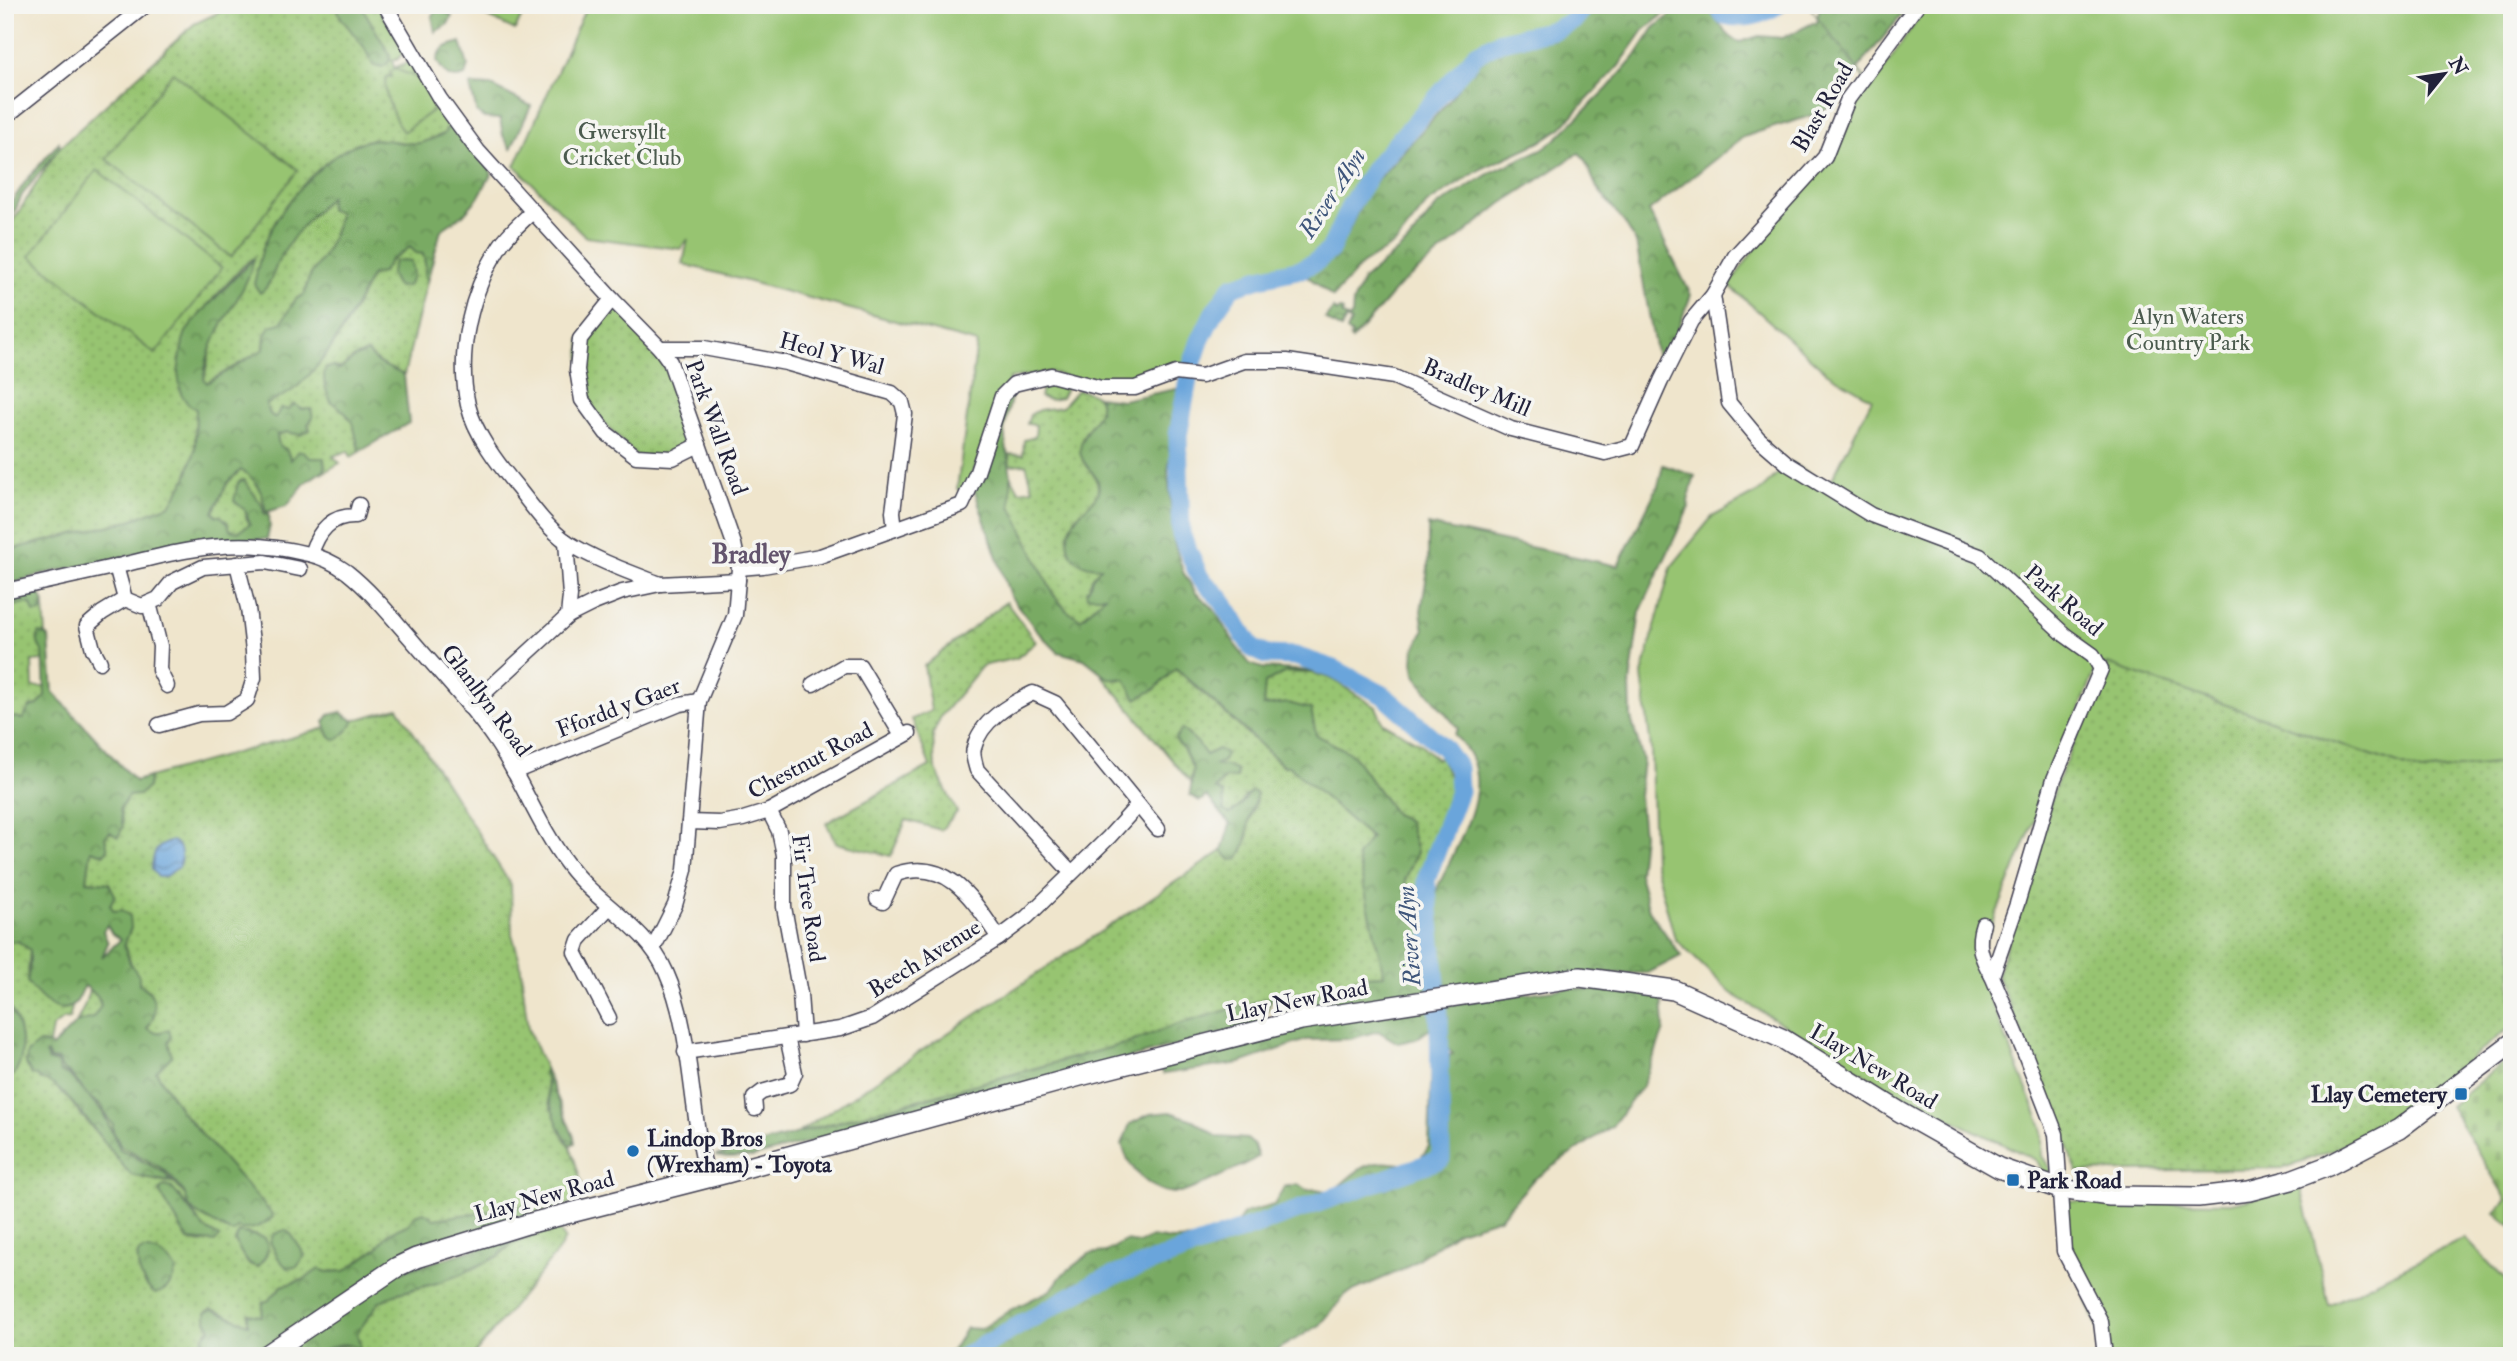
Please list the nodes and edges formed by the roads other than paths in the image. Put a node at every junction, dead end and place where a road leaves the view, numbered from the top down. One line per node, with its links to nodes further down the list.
1 (146, 5): 4 (street)
2 (385, 5): 5 (street, Park Wall Road)
3 (1917, 5): 6 (street, Blast Road)
4 (8, 110)
5 (533, 211): 7 (street, Park Wall Road); 12 (street)
6 (1713, 295): 11 (street, Bradley Mill); 40 (street, Park Road)
7 (612, 299): 8 (street, Park Wall Road); 9 (street)
8 (660, 348): 9 (street, Park Wall Road); 11 (street, Heol Y Wal)
9 (699, 445): 17 (street, Park Wall Road)
10 (358, 514): 13 (street)
11 (895, 529): 17 (street)
12 (566, 541): 18 (street); 22 (street)
13 (311, 554): 15 (street, Glanllyn Road); 27 (street, Glanllyn Road)
14 (237, 564): 16 (street); 21 (street); 28 (street)
15 (116, 566): 19 (street, Glanllyn Road); 20 (street)
16 (300, 569)
17 (738, 574): 18 (street); 26 (street, Park Wall Road)
18 (660, 584): 22 (street)
19 (5, 591)
20 (125, 599): 21 (street); 23 (street)
21 (149, 603): 25 (street)
22 (568, 616): 27 (street)
23 (100, 662)
24 (817, 684): 31 (street, Chestnut Road)
25 (167, 686)
26 (699, 701): 29 (street, Ffordd y Gaer); 32 (street, Park Wall Road)
27 (469, 707): 29 (street, Glanllyn Road)
28 (159, 725)
29 (514, 772): 36 (street, Glanllyn Road)
30 (1138, 805): 33 (street); 34 (street, Beech Avenue); 34 (street)
31 (769, 811): 32 (street, Chestnut Road); 42 (street, Fir Tree Road)
32 (689, 822): 39 (street, Park Wall Road)
33 (1158, 829)
34 (1071, 872): 38 (street, Beech Avenue)
35 (884, 902): 38 (street)
36 (609, 907): 39 (street, Glanllyn Road); 41 (street)
37 (1983, 924): 40 (street)
38 (999, 938): 42 (street, Beech Avenue)
39 (653, 949): 45 (street, Glanllyn Road)
40 (1992, 976): 48 (street)
41 (609, 1018)
42 (803, 1035): 43 (street, Beech Avenue)
43 (787, 1037): 45 (street, Beech Avenue); 46 (street)
44 (2512, 1043): 48 (main road, Llay New Road)
45 (685, 1052): 47 (street, Glanllyn Road)
46 (755, 1109)
47 (708, 1178): 48 (main road, Llay New Road); 49 (main road, Llay New Road)
48 (2060, 1189): 50 (street)
49 (265, 1356)
50 (2105, 1356)

